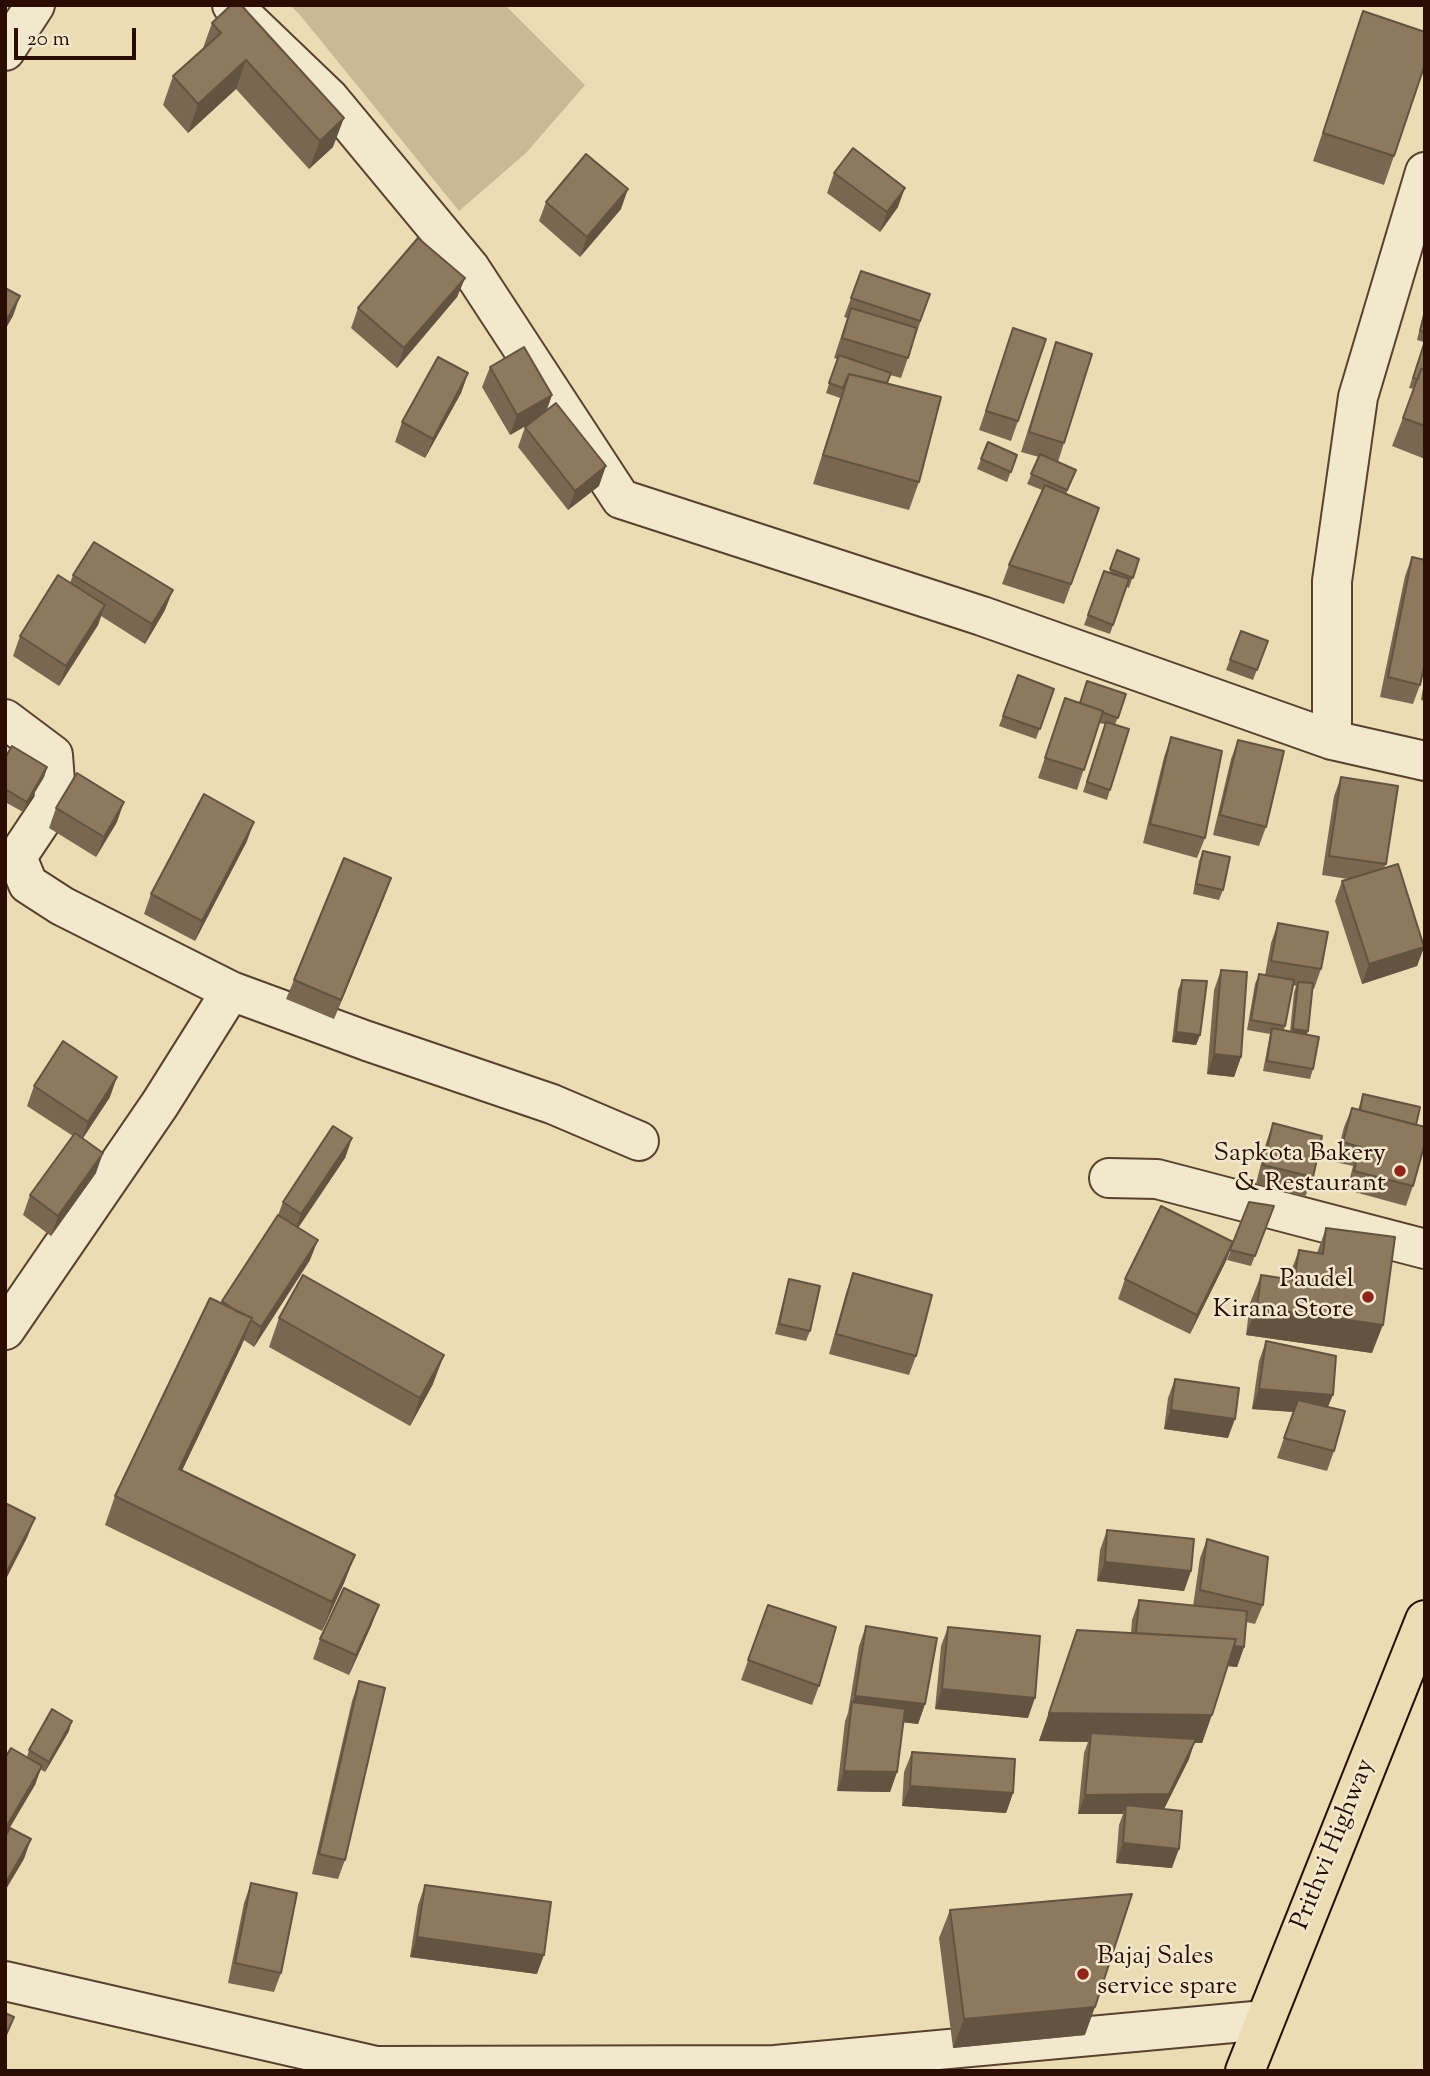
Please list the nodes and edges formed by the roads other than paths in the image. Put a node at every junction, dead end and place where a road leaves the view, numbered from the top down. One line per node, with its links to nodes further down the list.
1 (35, 5): 3 (street)
2 (232, 5): 6 (street)
3 (5, 51)
4 (1425, 172): 6 (street)
5 (5, 719): 8 (street)
6 (1332, 740): 7 (street)
7 (1425, 761)
8 (232, 991): 9 (street); 12 (street)
9 (639, 1141)
10 (1109, 1178): 11 (street)
11 (1425, 1249)
12 (5, 1330)
13 (1425, 1619): 15 (highway, Prithvi Highway)
14 (5, 1981): 15 (street)
15 (1265, 2021): 16 (highway, Prithvi Highway)
16 (1245, 2071)

